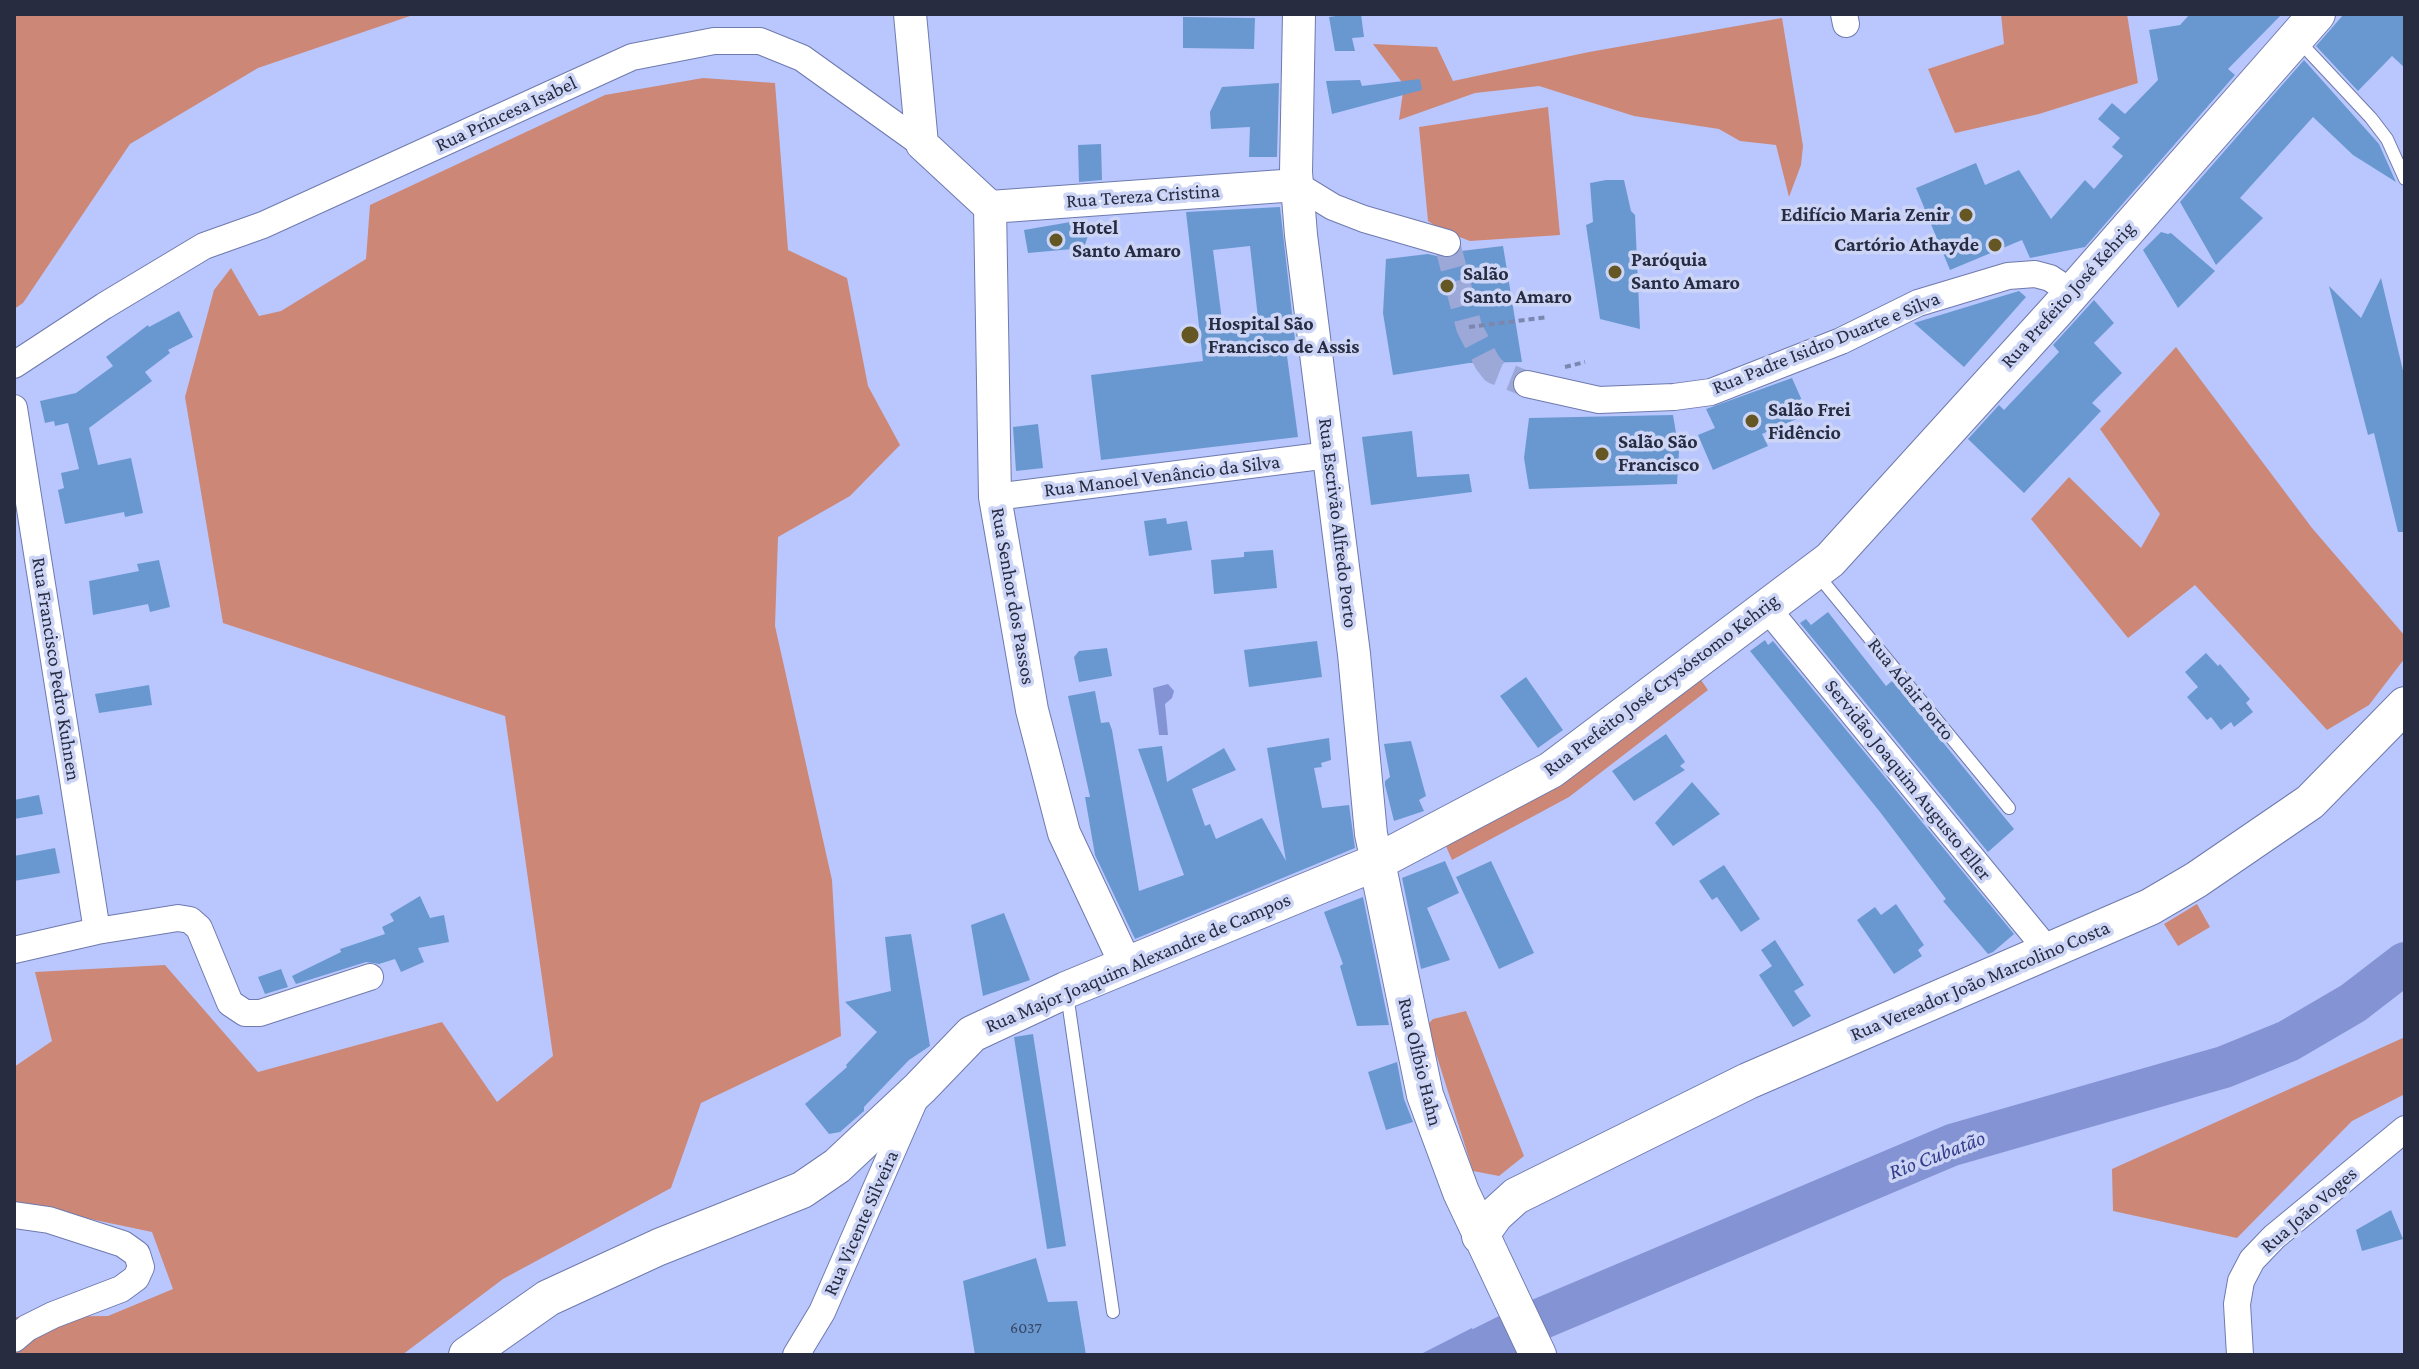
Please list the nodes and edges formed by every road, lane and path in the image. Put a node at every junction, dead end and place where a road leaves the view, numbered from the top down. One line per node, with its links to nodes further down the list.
1 (910, 14): 4 (street)
2 (1299, 14): 6 (street, Rua Escrivão Alfredo Porto)
3 (2307, 26): 5 (lane); 9 (main road, Rua Prefeito José Kehrig)
4 (922, 144): 7 (street, Rua Princesa Isabel); 12 (street, Rua Princesa Isabel)
5 (2405, 179)
6 (1297, 185): 7 (street, Rua Tereza Cristina); 8 (street); 15 (street, Rua Escrivão Alfredo Porto)
7 (990, 207): 16 (street, Rua Senhor dos Passos)
8 (1447, 243)
9 (2071, 292): 13 (street, Rua Padre Isidro Duarte e Silva); 17 (main road, Rua Prefeito José Kehrig)
10 (1548, 317): 11 (path)
11 (1469, 327)
12 (14, 365)
13 (1527, 384)
14 (14, 408): 22 (street, Rua Francisco Pedro Kuhnen)
15 (1329, 455): 16 (street, Rua Manoel Venâncio da Silva); 21 (street, Rua Escrivão Alfredo Porto)
16 (995, 497): 25 (street, Rua Senhor dos Passos)
17 (1814, 570): 18 (main road, Rua Prefeito José Crysóstomo Kehrig); 20 (lane, Rua Adair Porto)
18 (1766, 607): 21 (main road, Rua Prefeito José Crysóstomo Kehrig); 24 (street, Servidão Joaquim Augusto Eller)
19 (2405, 705): 24 (main road, Rua Vereador João Marcolino Costa)
20 (2009, 808)
21 (1377, 862): 25 (main road, Rua Major Joaquim Alexandre de Campos); 30 (main road, Rua Olíbio Hahn)
22 (97, 931): 23 (street); 26 (street)
23 (14, 950)
24 (2049, 952): 31 (main road, Rua Vereador João Marcolino Costa)
25 (1127, 967): 27 (main road, Rua Major Joaquim Alexandre de Campos)
26 (370, 977)
27 (1066, 990): 28 (main road, Rua Major Joaquim Alexandre de Campos); 34 (lane)
28 (920, 1088): 36 (main road, Rua Major Joaquim Alexandre de Campos); 37 (street, Rua Vicente Silveira)
29 (2405, 1129): 39 (street, Rua João Voges)
30 (1461, 1192): 31 (main road, Rua Vereador João Marcolino Costa); 33 (main road, Rua Olíbio Hahn)
31 (1516, 1196): 33 (main road, Rua Vereador João Marcolino Costa)
32 (14, 1215): 35 (street)
33 (1485, 1244): 38 (main road, Rua Olíbio Hahn)
34 (1113, 1312)
35 (14, 1339)
36 (467, 1355)
37 (796, 1355)
38 (1538, 1355)
39 (2240, 1355)

